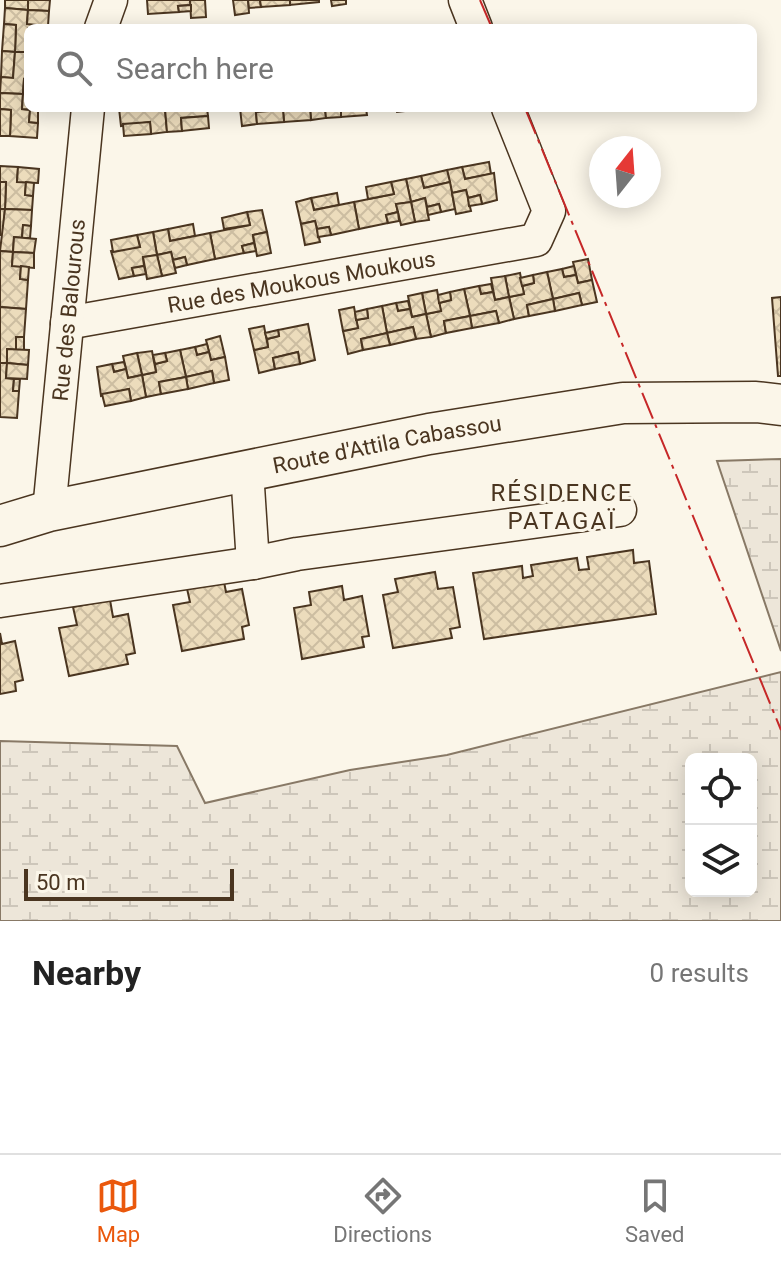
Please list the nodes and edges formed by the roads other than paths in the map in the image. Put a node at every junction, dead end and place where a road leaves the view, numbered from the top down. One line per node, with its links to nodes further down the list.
1 (111, 0): 2 (street)
2 (102, 24)
3 (88, 112): 5 (street, Rue des Balourous)
4 (510, 112): 5 (street, Rue des Moukous Moukous)
5 (67, 323): 9 (street, Rue des Balourous)
6 (781, 405): 7 (main road, Route d'Attila Cabassou)
7 (247, 471): 9 (main road, Route d'Attila Cabassou); 11 (street)
8 (620, 510): 11 (street)
9 (49, 511): 10 (main road, Route d'Attila Cabassou)
10 (0, 526)
11 (253, 563): 12 (street)
12 (0, 601)

